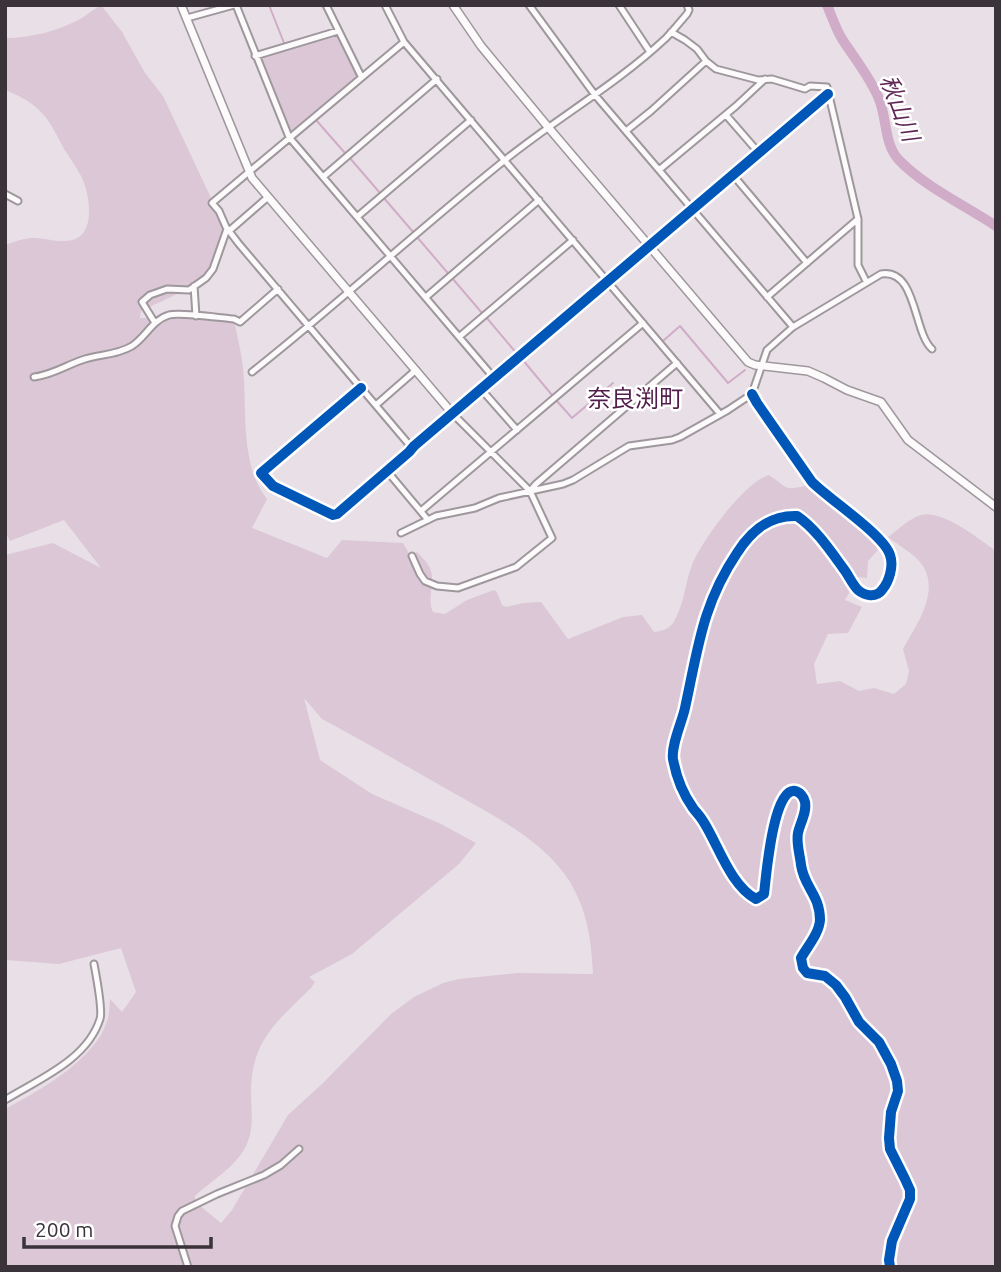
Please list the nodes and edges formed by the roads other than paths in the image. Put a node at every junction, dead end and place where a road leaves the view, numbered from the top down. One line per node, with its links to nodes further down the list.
1 (181, 5): 9 (street)
2 (235, 5): 9 (street); 14 (street)
3 (326, 5): 10 (street)
4 (385, 5): 12 (street)
5 (453, 5): 23 (street)
6 (529, 5): 20 (street)
7 (619, 5): 13 (street)
8 (687, 5): 11 (street)
9 (187, 19): 29 (street)
10 (338, 31): 14 (street); 16 (street)
11 (671, 33): 13 (street); 15 (street)
12 (404, 42): 16 (street); 17 (street)
13 (650, 52): 20 (street)
14 (256, 56): 25 (street)
15 (706, 61): 18 (street); 24 (street)
16 (360, 76): 25 (street)
17 (437, 79): 22 (street); 31 (street)
18 (765, 79): 19 (street); 21 (street)
19 (828, 93): 26 (street); 38 (street)
20 (595, 95): 23 (street); 24 (street)
21 (726, 115): 26 (street); 28 (street)
22 (471, 120): 27 (street); 37 (street)
23 (548, 127): 27 (street); 41 (street)
24 (626, 131): 28 (street)
25 (289, 137): 29 (street); 31 (street)
26 (759, 153): 30 (street)
27 (505, 160): 34 (street); 42 (street)
28 (659, 170): 36 (street)
29 (249, 172): 33 (street); 39 (street)
30 (733, 175): 36 (street); 43 (street)
31 (323, 177): 37 (street)
32 (5, 194): 35 (street)
33 (268, 197): 39 (street); 48 (street)
34 (539, 200): 40 (street); 50 (street)
35 (18, 201)
36 (693, 210): 41 (street); 49 (street)
37 (358, 217): 42 (street)
38 (858, 219): 43 (street); 44 (street)
39 (228, 230): 46 (street); 47 (street)
40 (573, 240): 45 (street); 56 (street)
41 (650, 246): 45 (street); 59 (street)
42 (391, 257): 48 (street); 50 (street)
43 (807, 263): 49 (street)
44 (866, 281): 55 (street); 57 (street)
45 (608, 282): 53 (street); 63 (street)
46 (194, 286): 51 (street); 52 (street)
47 (278, 289): 51 (street); 54 (street)
48 (349, 292): 54 (street); 60 (street)
49 (767, 297): 55 (street)
50 (426, 298): 56 (street)
51 (196, 316): 52 (street)
52 (155, 323): 62 (street)
53 (643, 323): 58 (street); 70 (street)
54 (309, 326): 61 (street); 64 (street)
55 (793, 327): 59 (street)
56 (459, 337): 63 (street)
57 (932, 349)
58 (677, 363): 69 (street); 74 (street)
59 (761, 365): 66 (street); 75 (street)
60 (416, 370): 67 (street); 68 (street)
61 (252, 372)
62 (34, 377)
63 (494, 378): 65 (street)
64 (361, 388): 67 (street); 73 (street)
65 (481, 389): 68 (street); 70 (street)
66 (752, 394): 69 (street); 84 (street)
67 (376, 405): 71 (street)
68 (452, 413): 71 (street); 72 (street)
69 (720, 414): 74 (street)
70 (517, 430): 72 (street)
71 (413, 447): 73 (street)
72 (491, 452): 74 (street); 76 (street)
73 (387, 471): 76 (street)
74 (530, 491): 77 (street); 79 (street)
75 (996, 507)
76 (421, 511): 77 (street)
77 (428, 520): 78 (street)
78 (401, 533)
79 (412, 556)
80 (94, 964): 81 (street)
81 (5, 1100)
82 (299, 1149): 83 (street)
83 (188, 1267)
84 (890, 1267)

